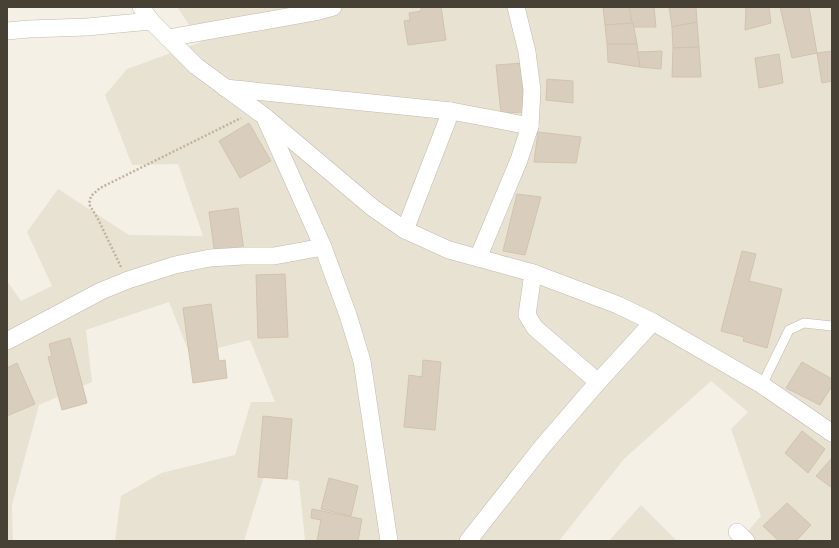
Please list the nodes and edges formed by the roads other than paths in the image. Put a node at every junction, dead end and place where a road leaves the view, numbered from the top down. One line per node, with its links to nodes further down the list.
1 (141, 7): 4 (street)
2 (333, 7): 6 (street)
3 (516, 7): 10 (street)
4 (152, 21): 5 (street); 6 (street)
5 (7, 31)
6 (168, 38): 7 (street)
7 (224, 88): 8 (street); 9 (street)
8 (450, 111): 10 (street); 11 (street)
9 (260, 114): 11 (street); 12 (street)
10 (530, 126): 13 (street)
11 (405, 230): 13 (street)
12 (323, 247): 17 (street); 21 (street)
13 (478, 258): 14 (street)
14 (532, 273): 15 (street); 18 (street)
15 (653, 322): 18 (street); 19 (street)
16 (832, 326): 19 (lane)
17 (7, 341)
18 (598, 382): 22 (street)
19 (762, 385): 20 (street)
20 (832, 433)
21 (389, 541)
22 (468, 541)

